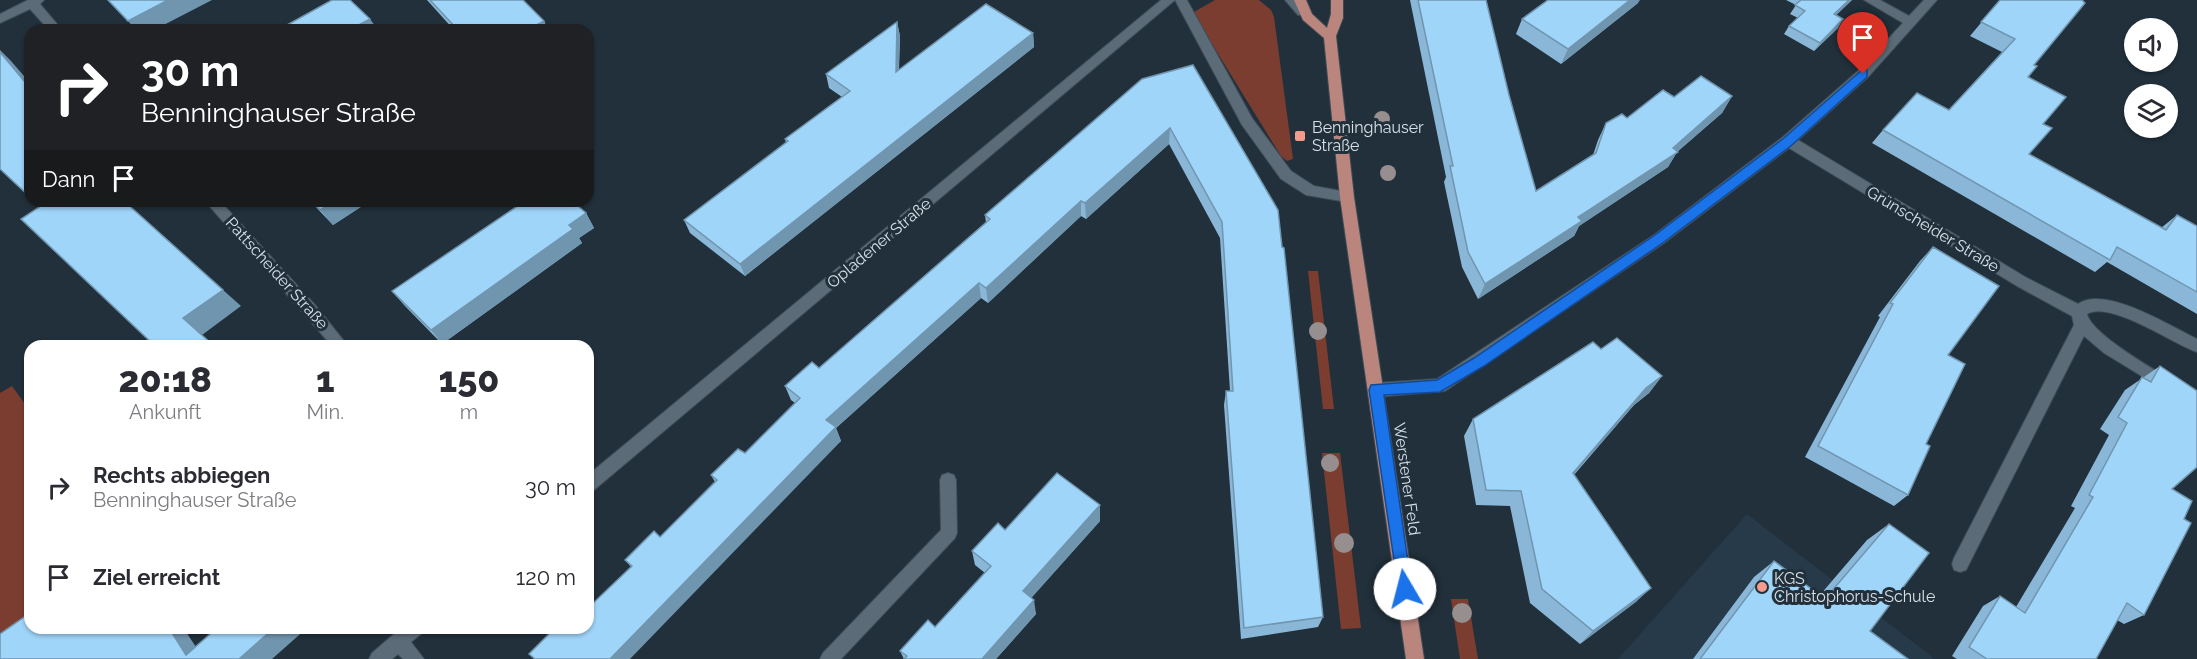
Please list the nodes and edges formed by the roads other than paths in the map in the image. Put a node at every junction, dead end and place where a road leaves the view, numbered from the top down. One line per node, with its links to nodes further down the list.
1 (1169, 0): 21 (street, Opladener Straße)
2 (1181, 0): 14 (street)
3 (1291, 0): 8 (street)
4 (1337, 0): 12 (main road, Werstener Feld)
5 (1870, 0): 10 (street)
6 (1931, 0): 10 (street)
7 (35, 2): 9 (street); 11 (street)
8 (1301, 6): 12 (main road)
9 (0, 19)
10 (1911, 22): 13 (street)
11 (52, 24)
12 (1330, 36): 14 (main road, Werstener Feld)
13 (1788, 141): 16 (street, Grünscheider Straße); 19 (street)
14 (1347, 197): 19 (main road, Werstener Feld)
15 (217, 207): 17 (street, Pattscheider Straße)
16 (2080, 319): 18 (street); 20 (street, Grünscheider Straße); 23 (street)
17 (336, 340)
18 (2197, 346)
19 (1376, 390): 29 (main road, Werstener Feld)
20 (2197, 403)
21 (594, 480)
22 (948, 480): 28 (street)
23 (1960, 564)
24 (408, 634): 25 (street)
25 (399, 642): 26 (street); 27 (street)
26 (378, 659)
27 (415, 659)
28 (829, 659)
29 (1415, 659)

